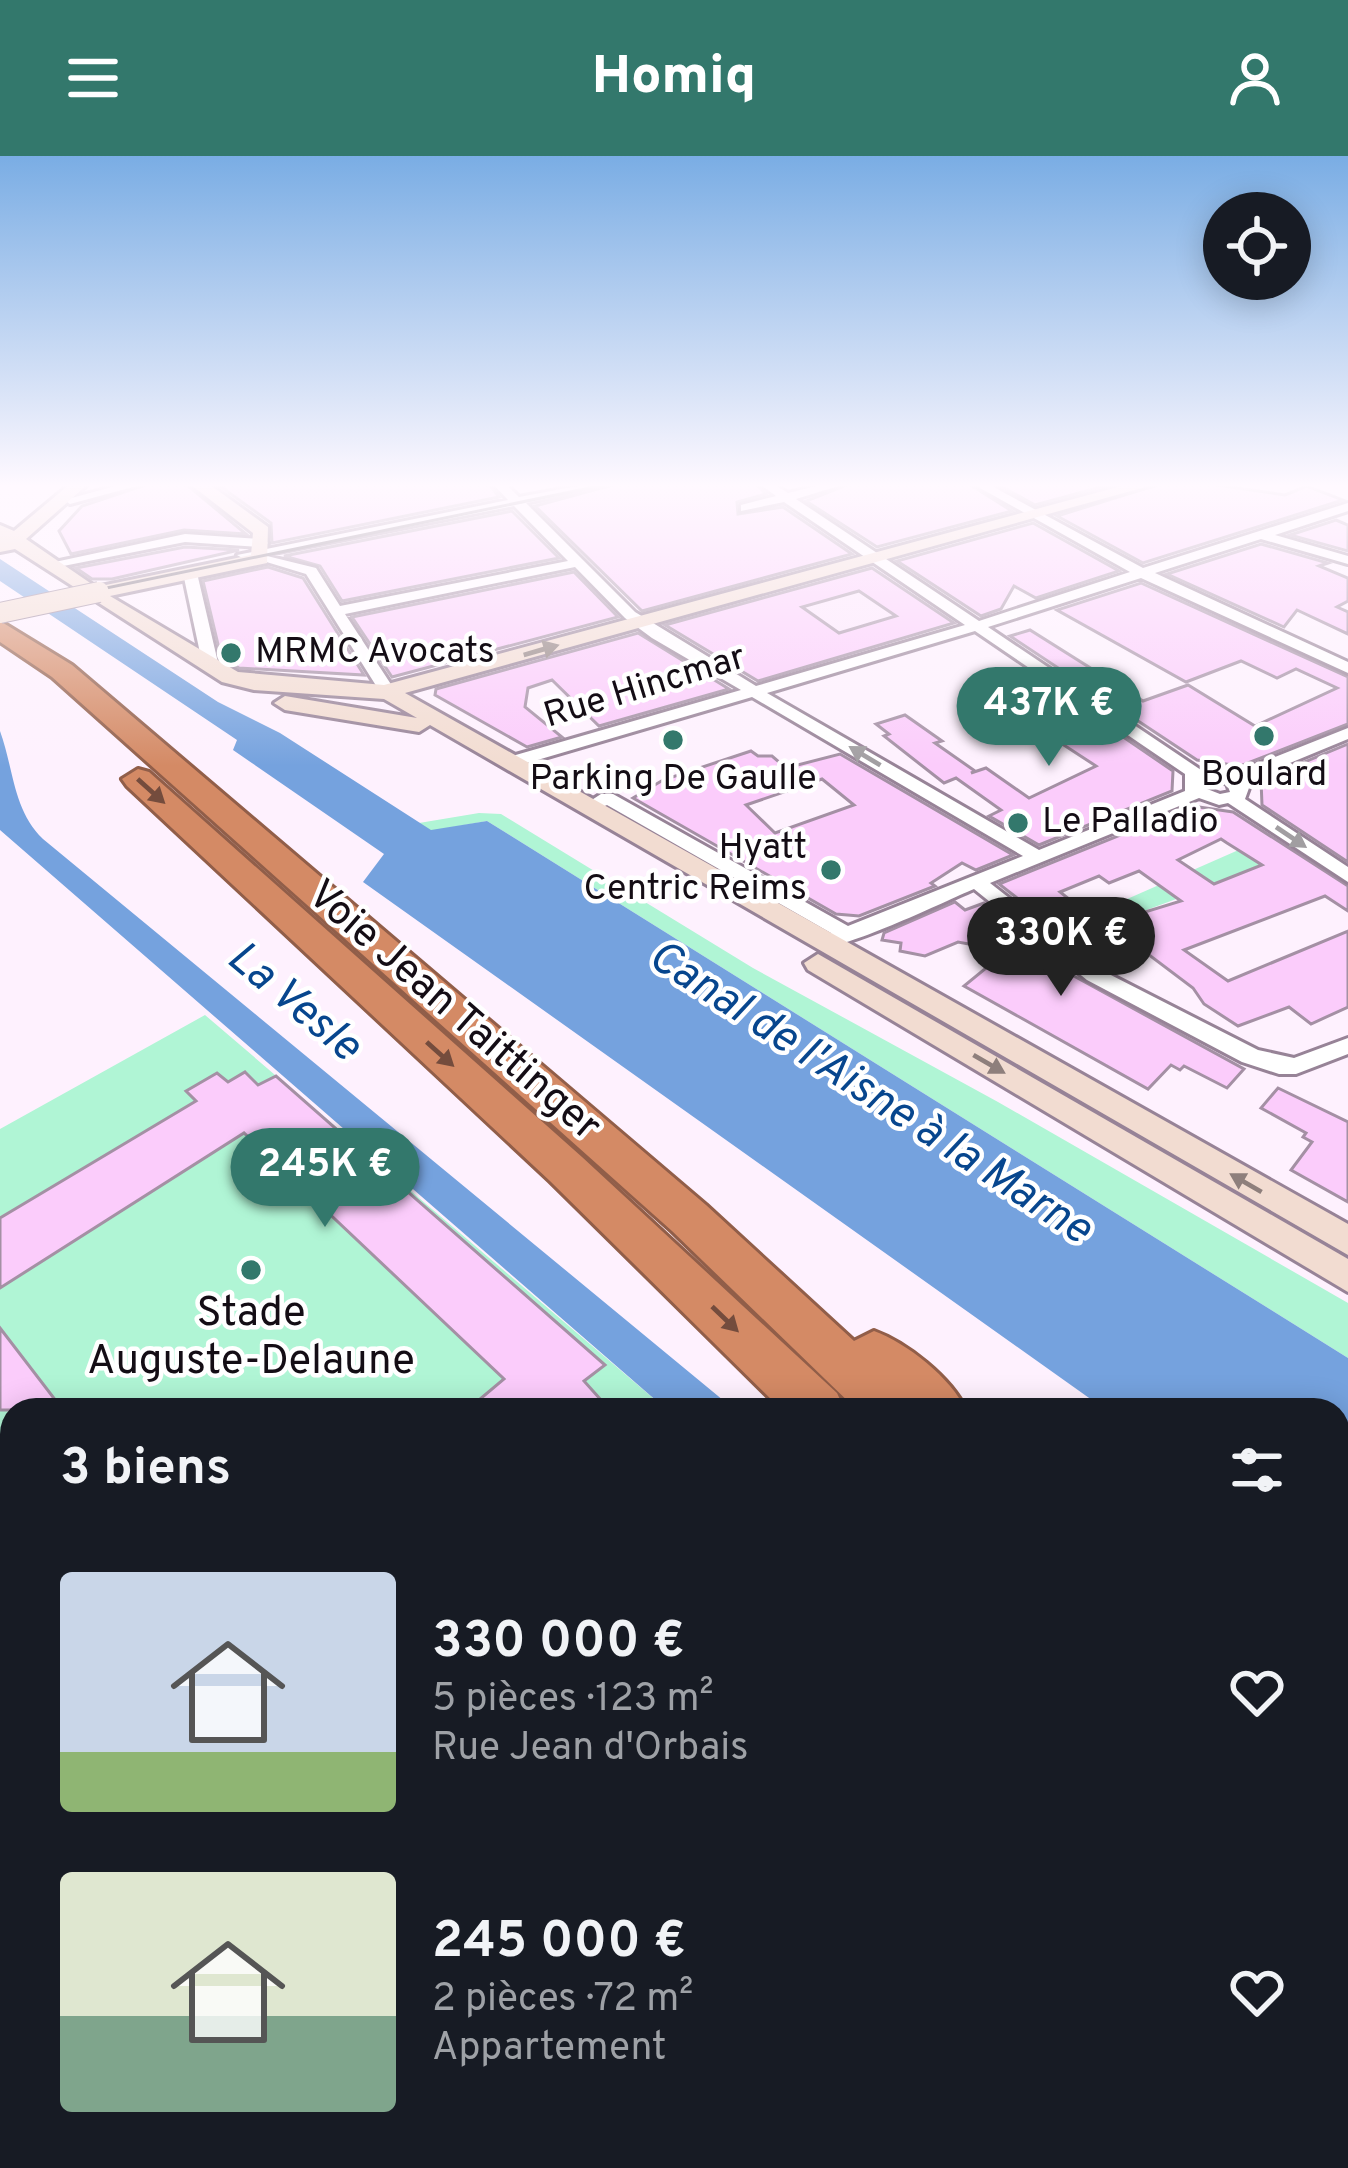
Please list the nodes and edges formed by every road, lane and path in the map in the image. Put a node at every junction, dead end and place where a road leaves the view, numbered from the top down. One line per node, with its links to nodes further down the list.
1 (60, 578): 29 (main road)
2 (69, 578): 20 (main road)
3 (139, 578): 13 (main road)
4 (161, 578): 13 (main road)
5 (191, 578): 19 (street)
6 (316, 578): 15 (street)
7 (498, 578): 15 (street)
8 (593, 578): 16 (street)
9 (802, 578): 16 (main road)
10 (905, 578): 17 (street)
11 (1117, 578): 17 (street, Rue Hincmar)
12 (1153, 578): 25 (street)
13 (95, 589): 14 (main road, bridge)
14 (0, 610): 26 (highway)
15 (337, 611): 28 (street)
16 (639, 622): 27 (street); 28 (main road, one-way to 16)
17 (975, 625): 23 (street); 27 (street, Rue Hincmar)
18 (0, 629): 26 (highway, Voie Jean Taittinger)
19 (203, 631): 20 (street); 24 (street)
20 (163, 638): 24 (main road)
21 (987, 657): 23 (street)
22 (0, 659): 43 (highway, Voie Jean Taittinger, one-way to 43)
23 (1037, 666): 33 (street)
24 (211, 667): 28 (main road)
25 (1348, 668)
26 (62, 671): 40 (highway, Voie Jean Taittinger)
27 (751, 690): 32 (street, Rue Hincmar); 35 (street, one-way to 27)
28 (388, 692): 29 (main road); 30 (main road); 32 (main road)
29 (257, 694): 30 (main road)
30 (419, 725): 42 (main road, one-way to 42)
31 (1348, 733): 34 (street)
32 (511, 762): 38 (main road)
33 (1197, 784): 34 (street); 35 (street)
34 (1233, 789): 36 (street, one-way to 36)
35 (1038, 857): 37 (street)
36 (1348, 876)
37 (977, 882): 38 (street); 39 (street)
38 (837, 938): 41 (main road, one-way to 38)
39 (1348, 1046)
40 (689, 1218): 44 (highway, Voie Jean Taittinger); 45 (highway)
41 (1348, 1241)
42 (1348, 1277)
43 (806, 1398)
44 (880, 1398)
45 (925, 1398)

